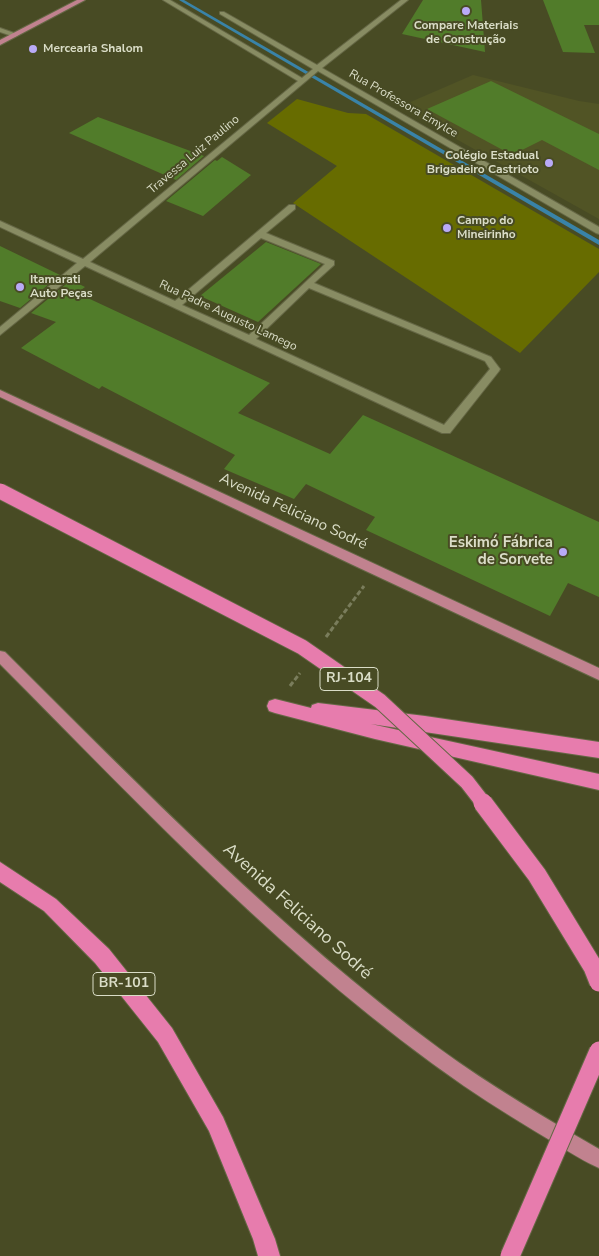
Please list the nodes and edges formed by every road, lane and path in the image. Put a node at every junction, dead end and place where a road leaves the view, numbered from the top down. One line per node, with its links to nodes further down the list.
1 (82, 0): 6 (main road)
2 (166, 0): 9 (street)
3 (405, 0): 8 (street, Travessa Luiz Paulino)
4 (222, 13): 8 (street, Rua Professora Emylce)
5 (0, 30): 6 (street)
6 (15, 35): 7 (main road)
7 (0, 43)
8 (318, 68): 9 (street, Travessa Luiz Paulino); 12 (street, Rua Professora Emylce)
9 (302, 81): 14 (street, Travessa Luiz Paulino)
10 (292, 207): 13 (street)
11 (0, 224): 14 (street, Rua Padre Augusto Lamego)
12 (599, 231)
13 (260, 234): 15 (street); 16 (street)
14 (84, 263): 16 (street, Rua Padre Augusto Lamego); 17 (street, Travessa Luiz Paulino)
15 (308, 284): 18 (street); 18 (street, Rua Padre Augusto Lamego)
16 (175, 306): 18 (street, Rua Padre Augusto Lamego)
17 (0, 332)
18 (249, 340)
19 (0, 393): 22 (main road, Avenida Feliciano Sodré)
20 (0, 492): 26 (highway, RJ-104, bridge)
21 (0, 656): 28 (main road, Avenida Feliciano Sodré)
22 (599, 674)
23 (599, 750): 24 (highway)
24 (599, 782)
25 (0, 871): 29 (highway, BR-101)
26 (599, 982)
27 (599, 1051): 30 (highway, bridge)
28 (599, 1159)
29 (269, 1256)
30 (510, 1256)

